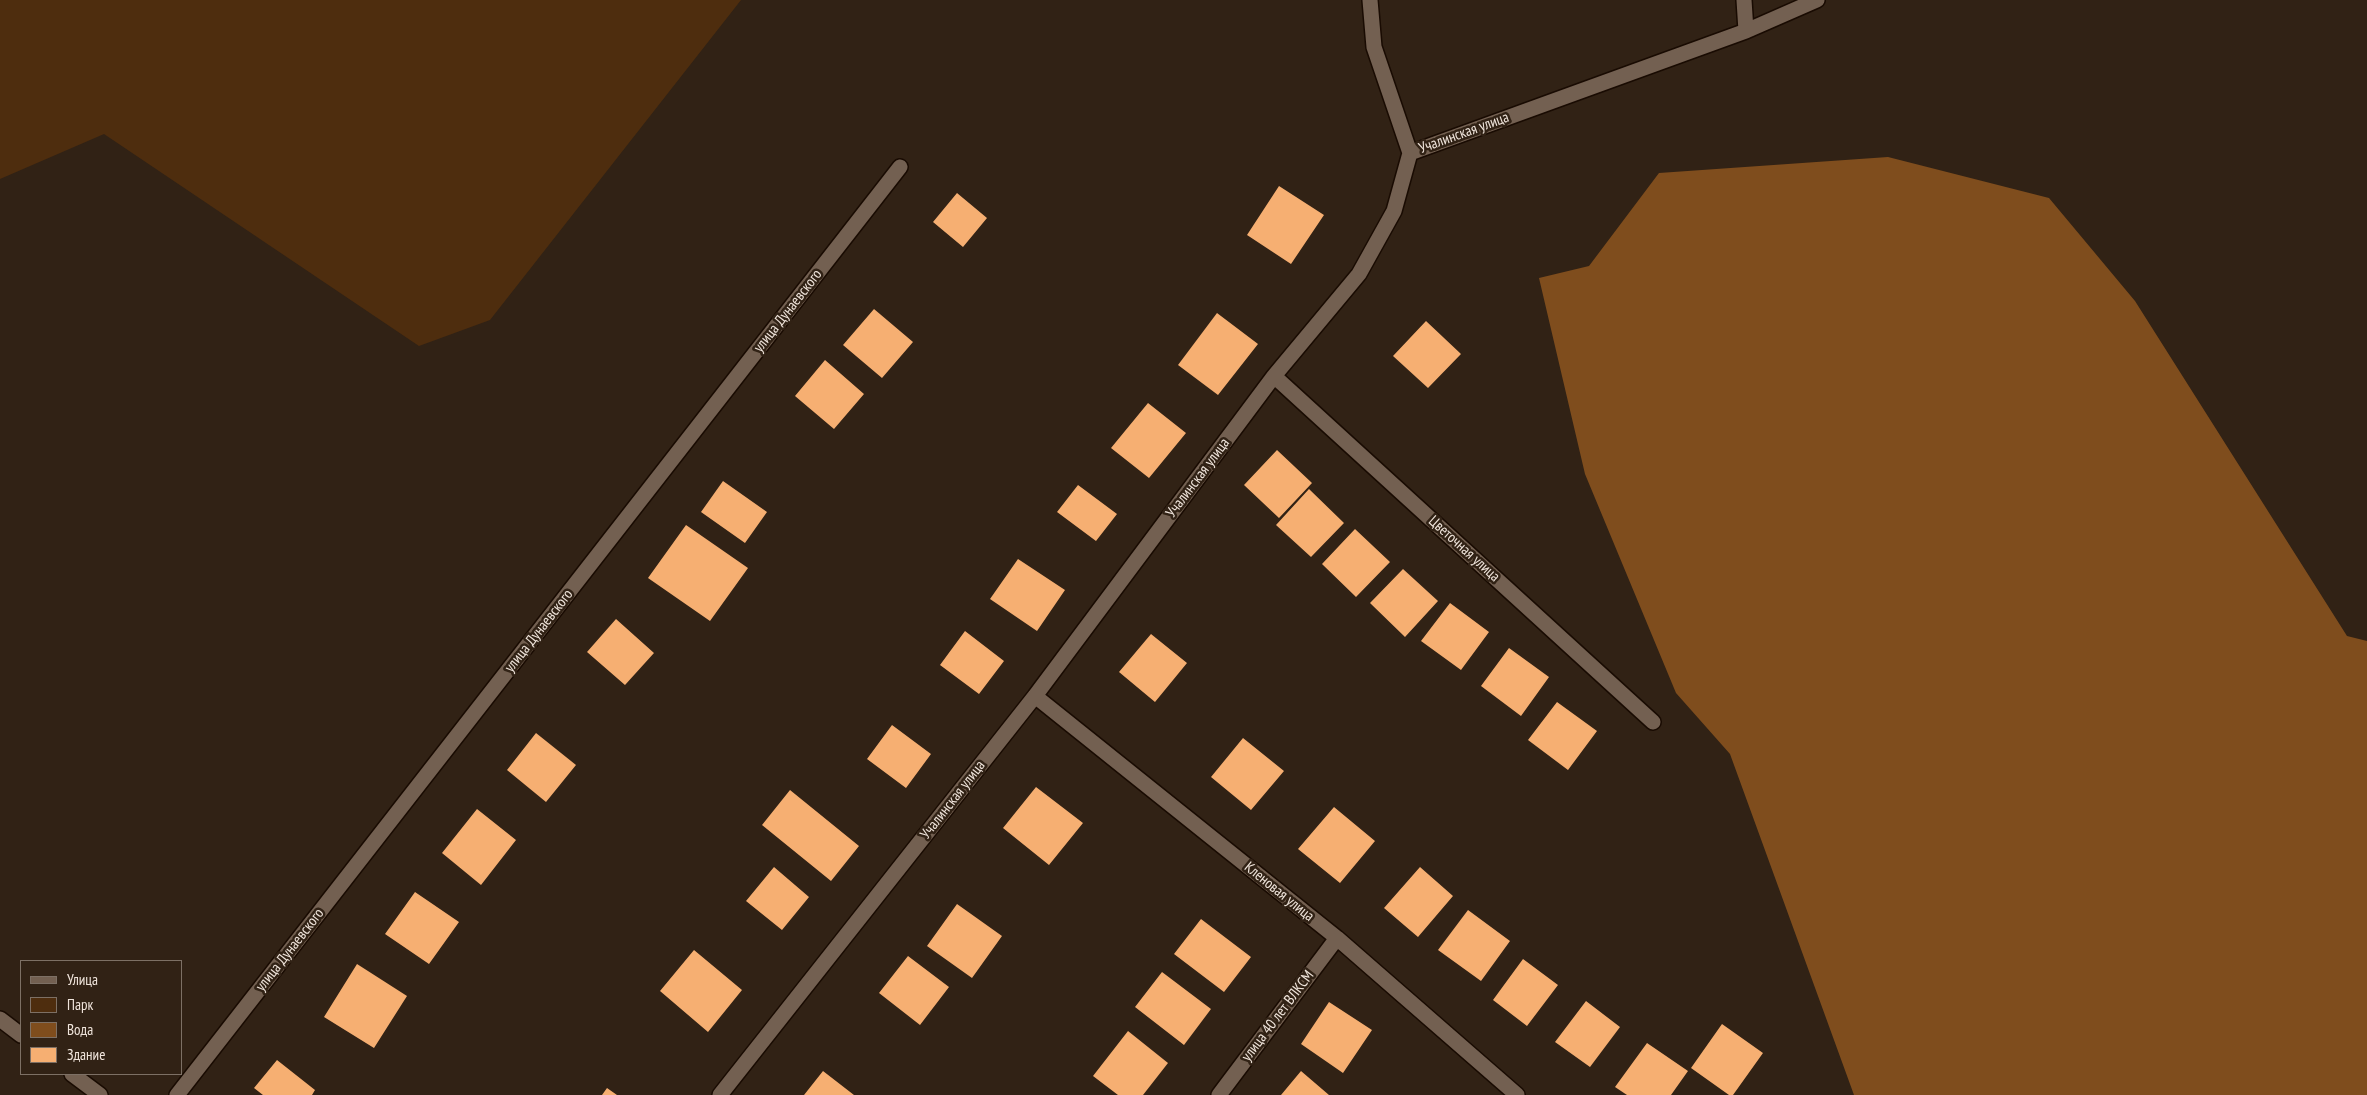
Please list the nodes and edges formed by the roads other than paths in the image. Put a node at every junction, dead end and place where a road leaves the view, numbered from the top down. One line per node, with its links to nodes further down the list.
1 (1370, 0): 5 (street)
2 (1744, 0): 4 (street)
3 (1817, 0): 4 (street, Учалинская улица)
4 (1746, 31): 5 (street, Учалинская улица)
5 (1410, 153): 7 (street, Учалинская улица)
6 (900, 167): 15 (street, улица Дунаевского)
7 (1274, 376): 8 (street, Учалинская улица); 9 (street, Цветочная улица)
8 (1035, 696): 10 (street, Кленовая улица); 16 (street, Учалинская улица)
9 (1653, 722)
10 (1337, 938): 17 (street, улица 40 лет ВЛКСМ); 18 (street, Кленовая улица)
11 (0, 1019): 12 (street)
12 (20, 1034)
13 (73, 1075): 14 (street)
14 (100, 1095)
15 (177, 1095)
16 (720, 1095)
17 (1219, 1095)
18 (1517, 1095)

